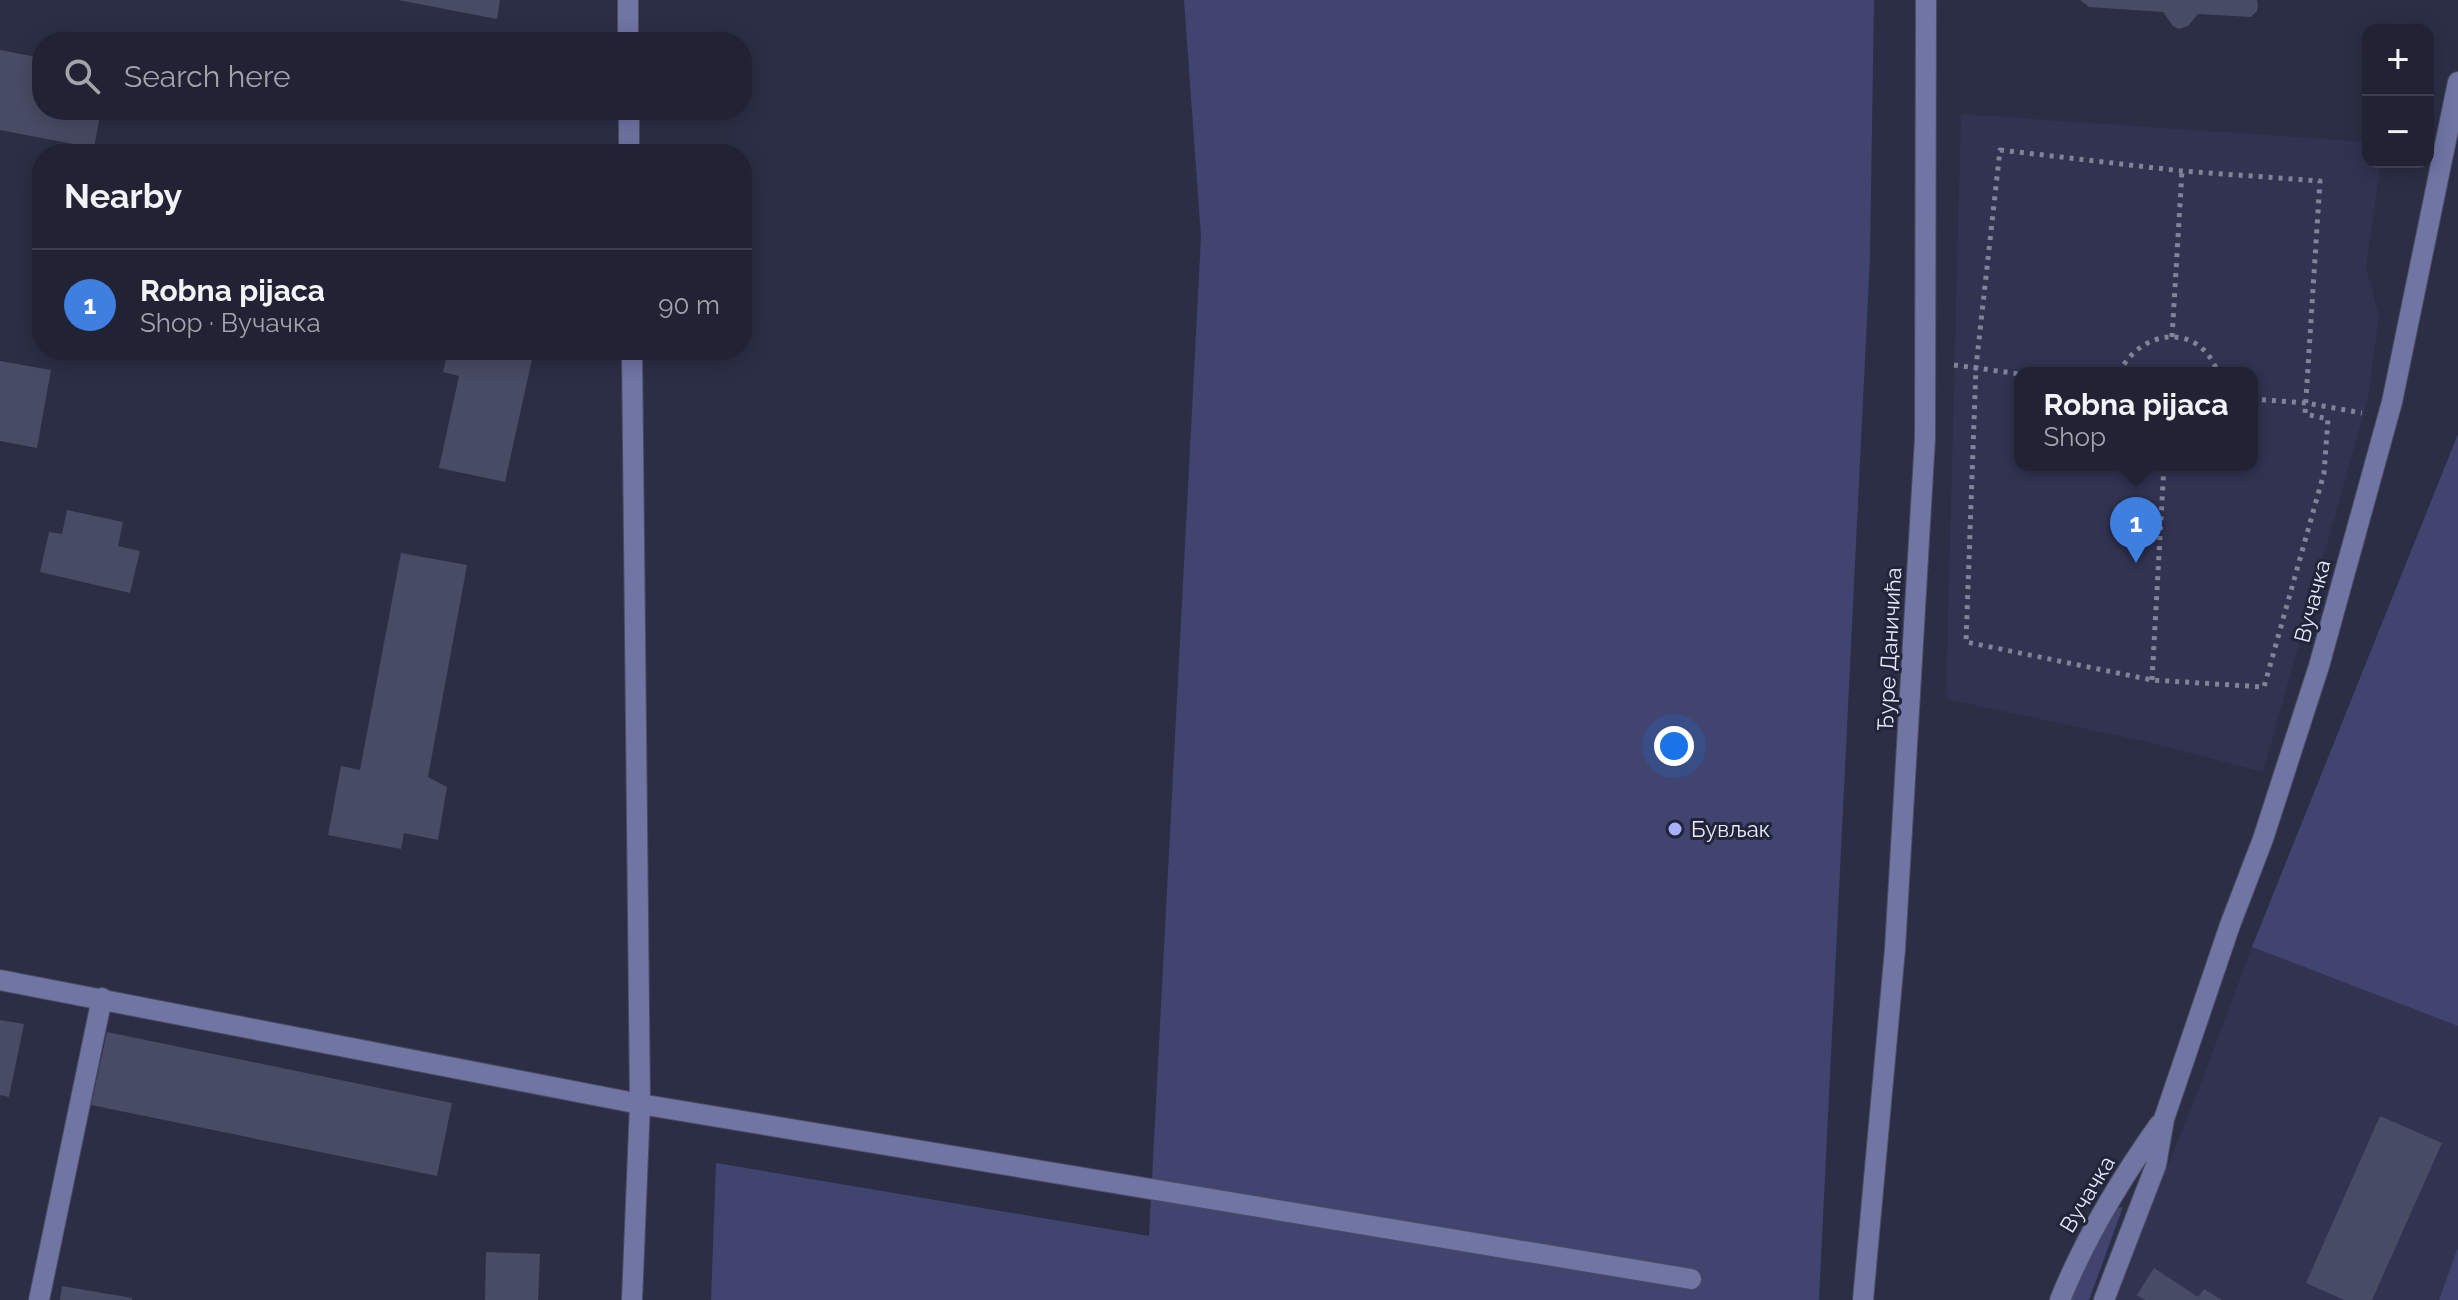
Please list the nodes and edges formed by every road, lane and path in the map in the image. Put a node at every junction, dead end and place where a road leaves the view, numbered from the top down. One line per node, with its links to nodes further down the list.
1 (628, 0): 3 (street)
2 (1926, 0): 26 (street, Ђуре Даничића)
3 (628, 32)
4 (2458, 82): 16 (street, Вучачка)
5 (629, 120): 6 (street)
6 (629, 144)
7 (2182, 171): 8 (path); 10 (path); 15 (path)
8 (2172, 337): 11 (path); 12 (path)
9 (632, 360): 21 (street)
10 (1976, 367): 13 (path); 18 (path)
11 (2122, 367)
12 (2216, 367)
13 (2014, 373)
14 (2258, 399): 15 (path)
15 (2306, 403): 16 (path); 18 (path)
16 (2387, 417): 22 (street, Вучачка)
17 (2164, 471): 18 (path)
18 (2152, 680)
19 (0, 980): 20 (street)
20 (102, 998): 21 (street); 24 (street)
21 (640, 1104): 23 (street); 25 (street)
22 (2164, 1119): 27 (street, Вучачка); 28 (street, Вучачка)
23 (1691, 1279)
24 (39, 1300)
25 (632, 1300)
26 (1863, 1300)
27 (2060, 1300)
28 (2104, 1300)

